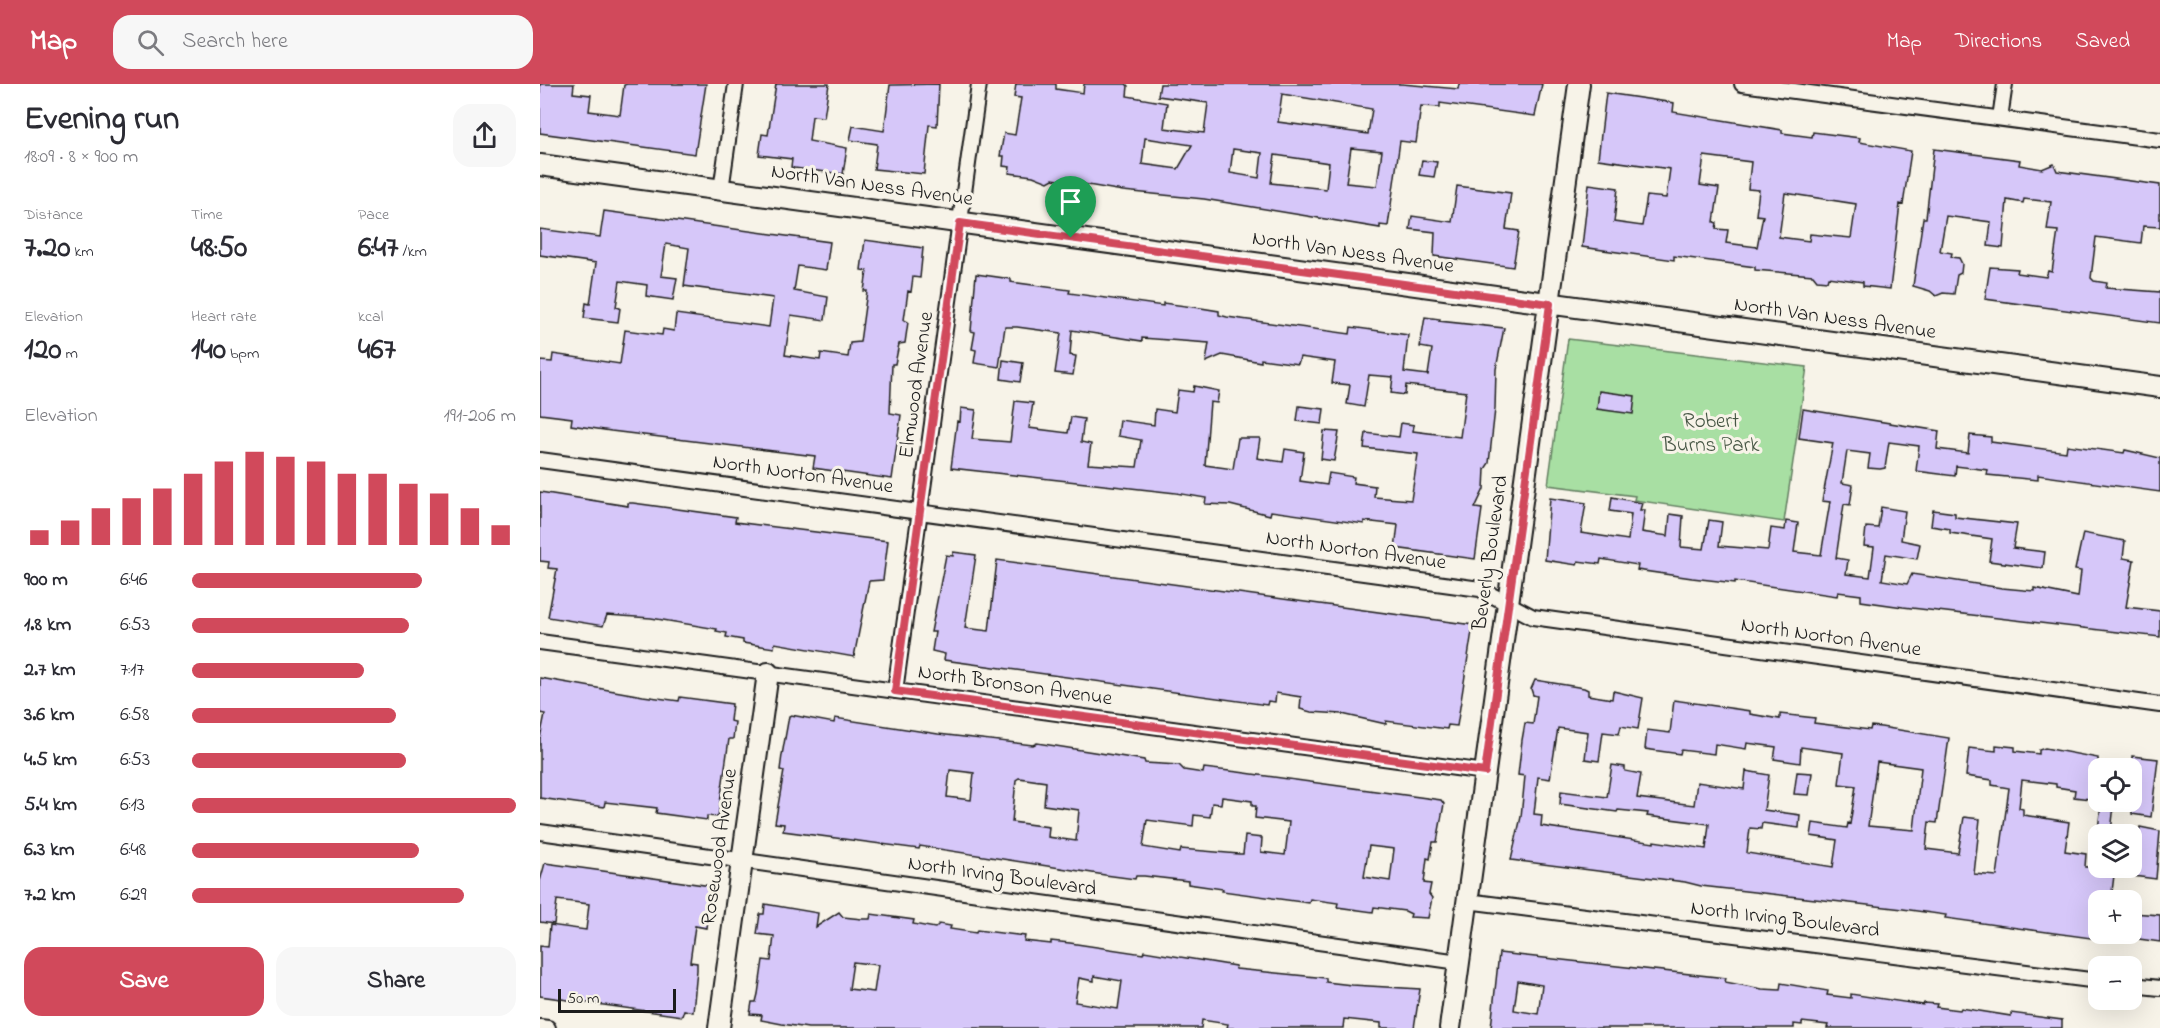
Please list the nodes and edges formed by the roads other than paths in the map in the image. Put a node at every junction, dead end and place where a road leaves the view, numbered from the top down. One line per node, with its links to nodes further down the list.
1 (736, 84): 9 (street)
2 (980, 84): 10 (street, Elmwood Avenue)
3 (1579, 84): 11 (street, Beverly Boulevard)
4 (1742, 84): 6 (street)
5 (2005, 84): 6 (street)
6 (2000, 118): 7 (street)
7 (2160, 140)
8 (540, 165): 9 (street, North Van Ness Avenue)
9 (721, 190): 10 (street, North Van Ness Avenue)
10 (960, 223): 11 (street, North Van Ness Avenue); 14 (street, Elmwood Avenue)
11 (1550, 304): 12 (street, North Van Ness Avenue); 15 (street, Beverly Boulevard)
12 (2160, 387)
13 (540, 460): 14 (street, North Norton Avenue)
14 (920, 512): 15 (street, North Norton Avenue); 18 (street, Elmwood Avenue)
15 (1508, 603): 19 (street, North Norton Avenue); 20 (street, Beverly Boulevard)
16 (540, 642): 17 (street, North Bronson Avenue)
17 (768, 674): 18 (street, North Bronson Avenue); 22 (street, Rosewood Avenue)
18 (895, 691): 20 (street, North Bronson Avenue)
19 (2160, 705)
20 (1485, 772): 23 (street, Beverly Boulevard)
21 (540, 832): 22 (street, North Irving Boulevard)
22 (742, 861): 24 (street, North Irving Boulevard); 30 (street, Rosewood Avenue)
23 (1467, 901): 24 (street, Beverly Boulevard); 25 (street, North Irving Boulevard)
24 (1459, 962): 31 (street, Beverly Boulevard)
25 (2088, 980)
26 (2142, 986): 27 (street)
27 (2160, 988)
28 (540, 1027): 29 (street)
29 (548, 1028)
30 (719, 1028)
31 (1450, 1028)

